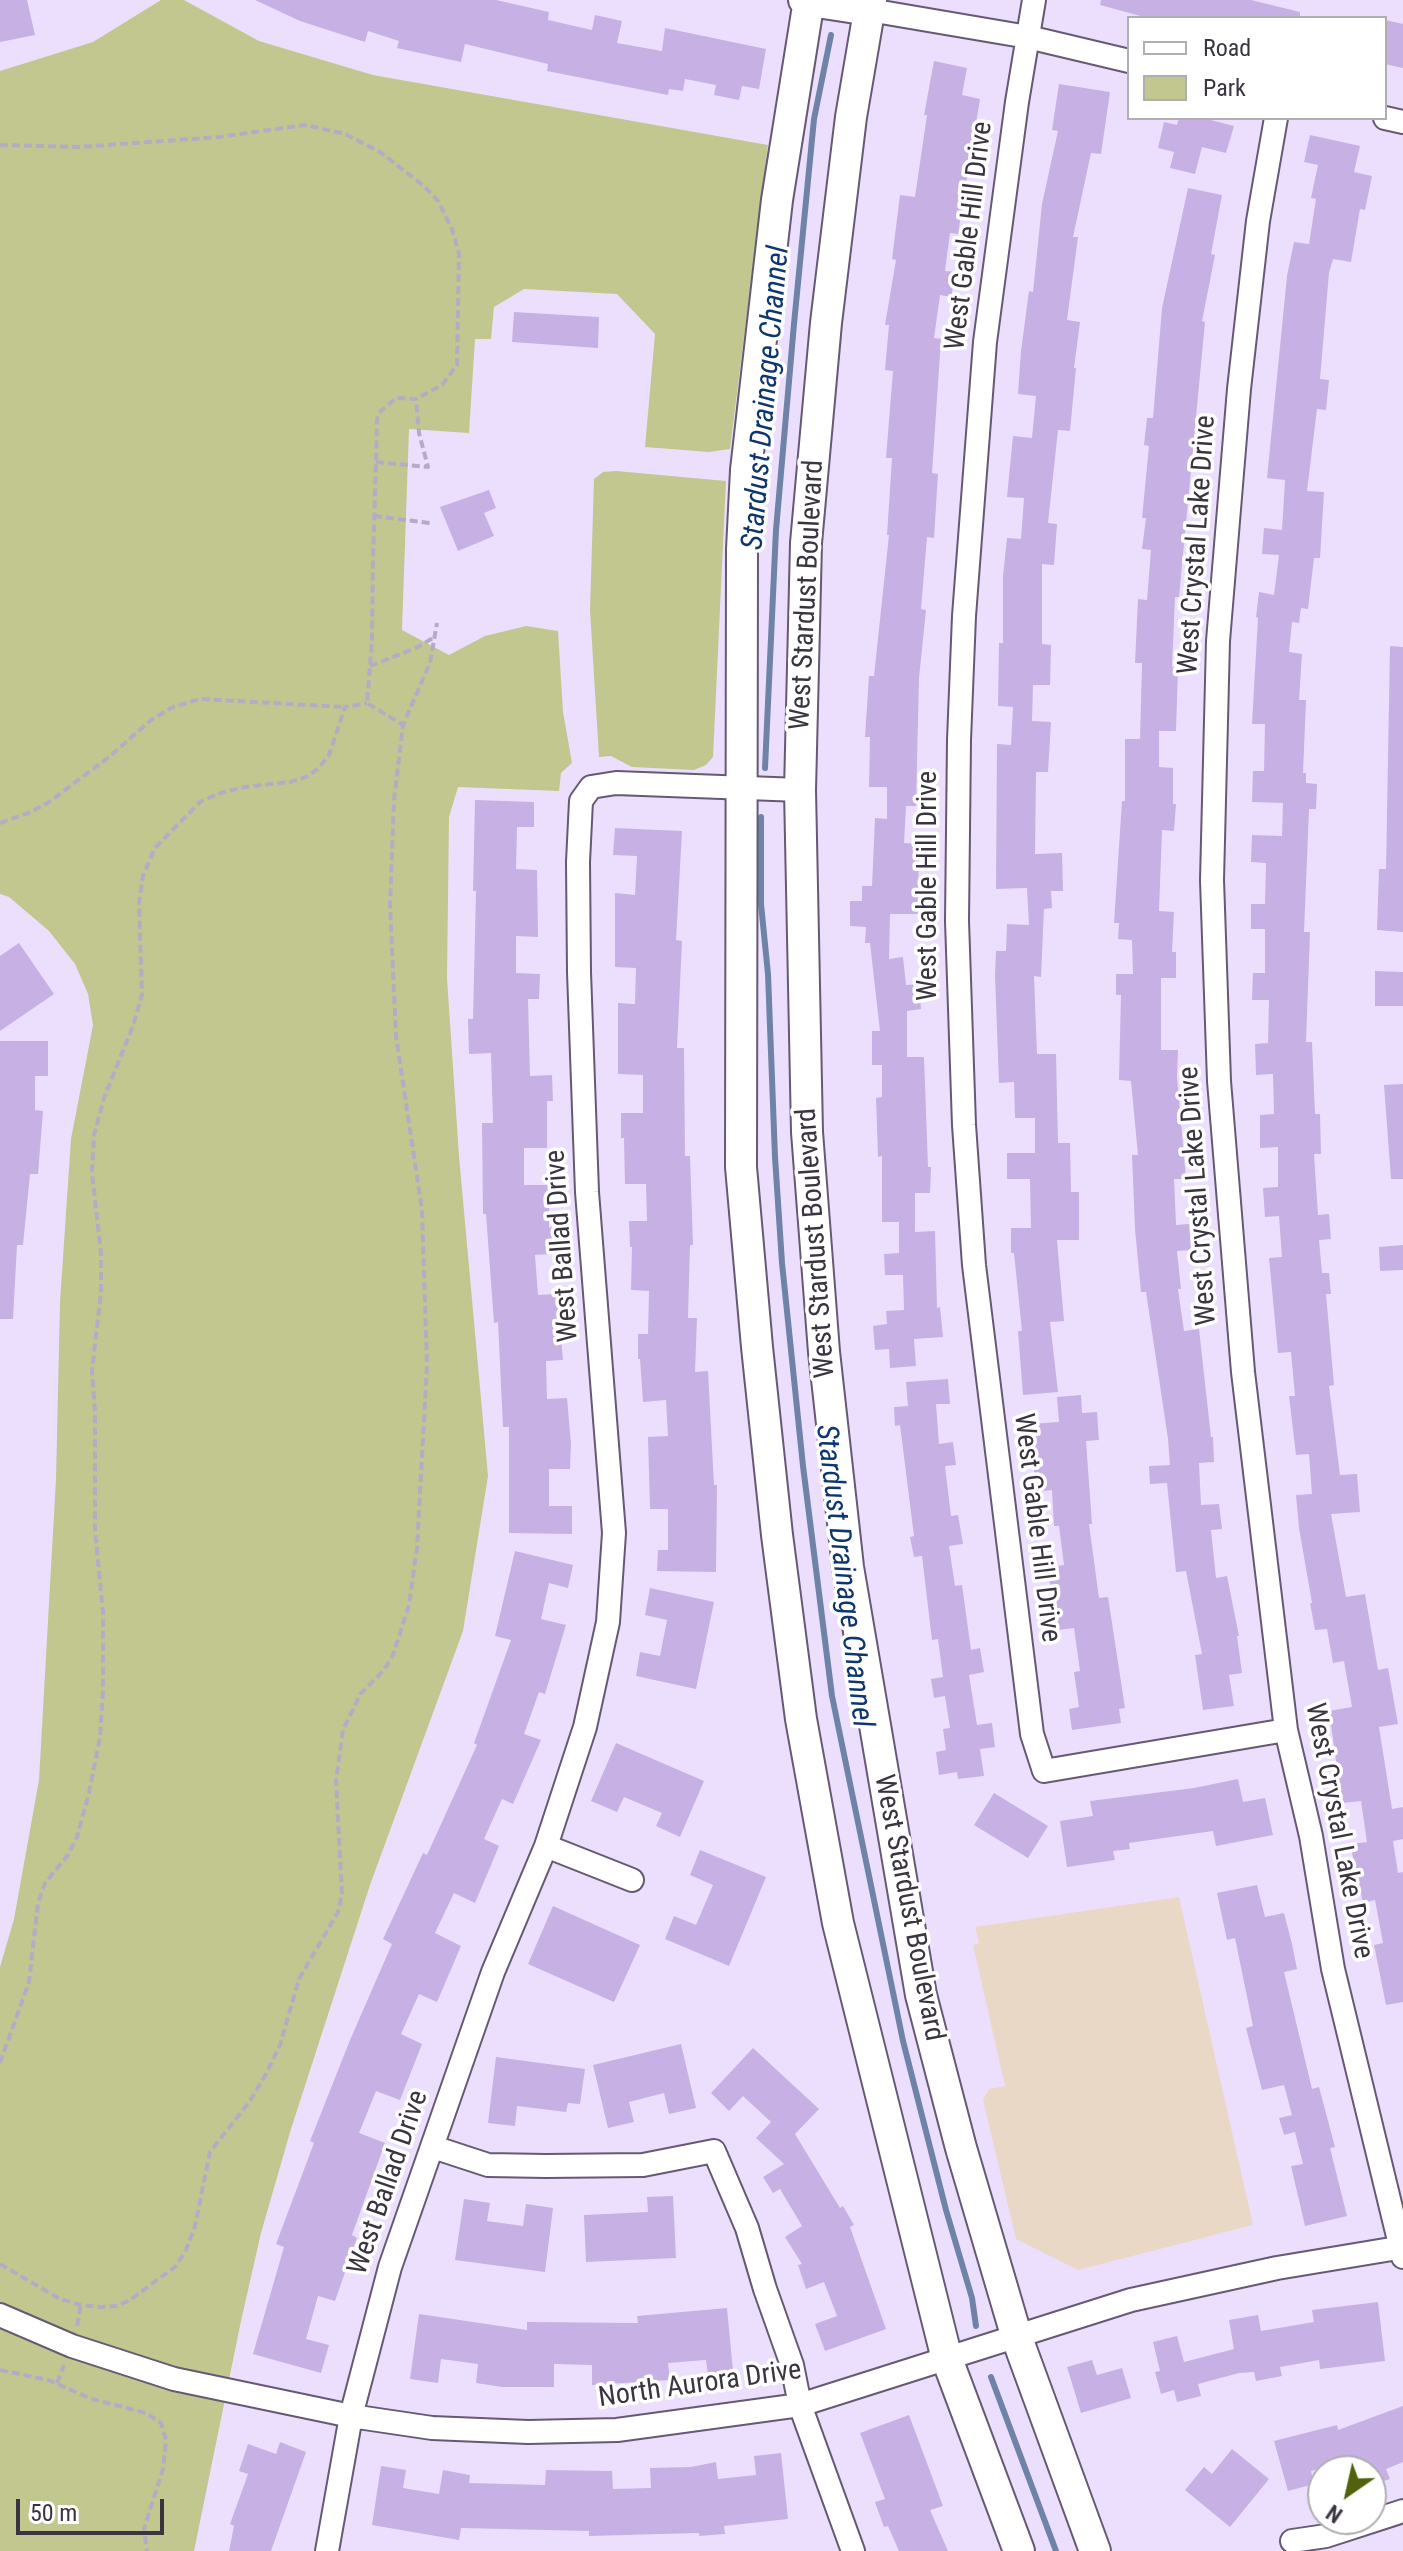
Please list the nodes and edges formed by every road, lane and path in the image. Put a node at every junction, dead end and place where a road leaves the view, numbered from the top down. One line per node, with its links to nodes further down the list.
1 (807, 0): 3 (street); 18 (street)
2 (1034, 0): 4 (street, West Gable Hill Drive)
3 (870, 5): 4 (street); 19 (street, West Stardust Boulevard)
4 (1028, 37): 5 (street); 21 (street, West Gable Hill Drive)
5 (1127, 61)
6 (1276, 120): 21 (street, West Crystal Lake Drive)
7 (0, 145): 8 (path)
8 (416, 399): 9 (path); 9 (path)
9 (376, 462): 10 (path)
10 (374, 516): 11 (path); 14 (path)
11 (430, 523)
12 (437, 623): 13 (path)
13 (433, 638): 14 (path); 17 (path)
14 (370, 666): 15 (path)
15 (367, 703): 16 (path); 17 (path)
16 (345, 707): 20 (path); 24 (path)
17 (403, 725): 27 (path)
18 (742, 787): 19 (street, West Ballad Drive); 22 (street, West Ballad Drive); 30 (street)
19 (800, 790): 29 (street, West Stardust Boulevard)
20 (0, 823)
21 (1286, 1730): 26 (street, West Crystal Lake Drive)
22 (546, 1846): 23 (street); 25 (street, West Ballad Drive)
23 (632, 1880)
24 (0, 2063)
25 (433, 2147): 32 (street); 33 (street, West Ballad Drive)
26 (1402, 2250): 29 (street, North Aurora Drive)
27 (0, 2264)
28 (0, 2315): 33 (street, North Aurora Drive)
29 (1009, 2340): 30 (street, North Aurora Drive); 40 (street, West Stardust Boulevard)
30 (956, 2356): 32 (street, North Aurora Drive); 39 (street)
31 (0, 2370): 36 (path)
32 (800, 2405): 33 (street, North Aurora Drive); 38 (street)
33 (351, 2416): 37 (street, West Ballad Drive)
34 (1403, 2511): 35 (street)
35 (1292, 2541)
36 (147, 2551)
37 (327, 2551)
38 (853, 2551)
39 (1019, 2551)
40 (1095, 2551)

